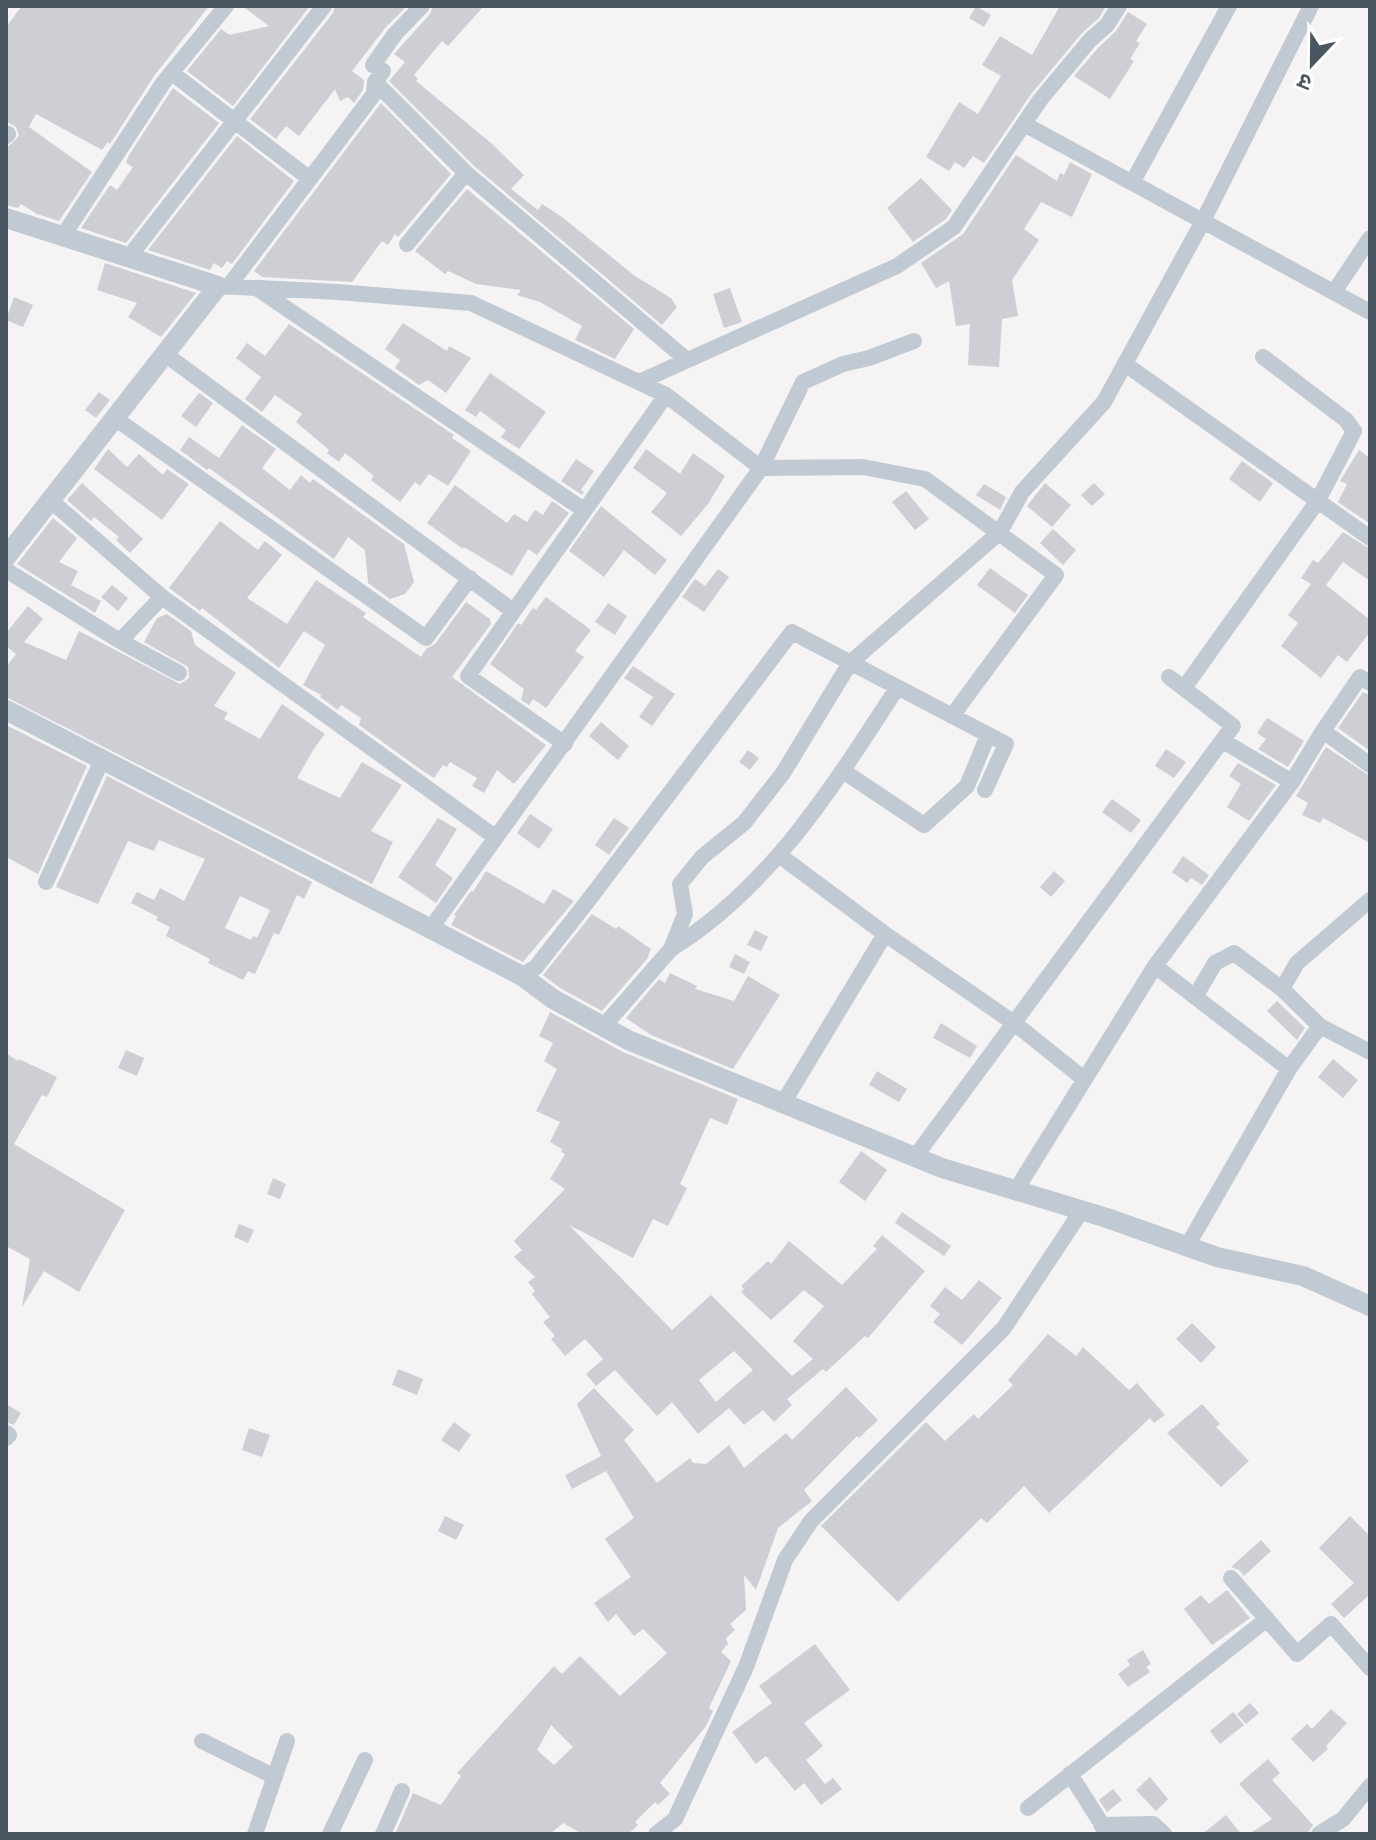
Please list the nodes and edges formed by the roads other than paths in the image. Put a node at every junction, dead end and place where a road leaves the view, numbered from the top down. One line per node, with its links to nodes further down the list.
1 (226, 6): 7 (street)
2 (324, 6): 9 (street)
3 (422, 6): 8 (street)
4 (1119, 6): 10 (street)
5 (1229, 6): 13 (street)
6 (1311, 6): 15 (street)
7 (172, 73): 9 (street); 16 (street)
8 (375, 82): 11 (street); 12 (street)
9 (233, 120): 12 (street); 19 (street)
10 (1024, 124): 13 (street); 27 (street)
11 (466, 173): 18 (street); 27 (street)
12 (310, 179): 20 (street)
13 (1132, 183): 15 (street)
14 (6, 218): 16 (street)
15 (1203, 221): 22 (street); 28 (street)
16 (63, 236): 19 (street)
17 (1370, 238): 22 (street)
18 (407, 244)
19 (129, 257): 20 (street)
20 (223, 287): 21 (street); 25 (street)
21 (257, 289): 29 (street); 35 (street)
22 (1334, 292): 23 (street)
23 (1370, 312)
24 (914, 341): 32 (street)
25 (165, 354): 31 (street); 40 (street)
26 (1263, 357): 34 (street)
27 (687, 360): 29 (street)
28 (1125, 364): 34 (street); 36 (street)
29 (639, 382): 30 (street)
30 (666, 395): 32 (street); 35 (street)
31 (116, 419): 33 (street); 40 (street)
32 (761, 468): 36 (street); 55 (street)
33 (50, 500): 38 (street); 41 (street)
34 (1317, 502): 37 (street); 49 (street)
35 (584, 510): 42 (street)
36 (1000, 532): 44 (street); 51 (street)
37 (1370, 538)
38 (6, 557)
39 (6, 570): 43 (street)
40 (470, 578): 42 (street)
41 (162, 597): 43 (street); 61 (street)
42 (513, 611): 55 (street)
43 (120, 641): 45 (street)
44 (850, 663): 48 (street); 67 (street); 69 (street)
45 (179, 673)
46 (1169, 677): 49 (street)
47 (1370, 683): 52 (street)
48 (897, 688): 51 (street); 58 (street)
49 (1184, 688): 54 (street)
50 (6, 710): 56 (street)
51 (952, 716): 53 (street)
52 (1323, 731): 57 (street); 59 (street)
53 (988, 735): 58 (street); 60 (street)
54 (1223, 741): 59 (street); 72 (street)
55 (565, 744): 61 (street)
56 (102, 760): 63 (street); 65 (street)
57 (1370, 765)
58 (843, 771): 62 (street)
59 (1292, 782): 68 (street)
60 (985, 790)
61 (495, 837): 65 (street)
62 (779, 855): 66 (street); 67 (street)
63 (46, 882)
64 (1370, 900): 70 (street)
65 (431, 928): 69 (street)
66 (885, 934): 72 (street); 78 (street)
67 (671, 949): 74 (street)
68 (1155, 966): 71 (street); 77 (street)
69 (522, 976): 74 (street)
70 (1282, 989): 71 (street); 73 (street)
71 (1195, 997): 76 (street)
72 (1014, 1023): 77 (street); 79 (street)
73 (1320, 1026): 75 (street); 76 (street)
74 (603, 1027): 78 (street)
75 (1370, 1052)
76 (1289, 1069): 82 (street)
77 (1084, 1079): 80 (street)
78 (783, 1103): 79 (street)
79 (915, 1157): 80 (street)
80 (1016, 1190): 81 (street)
81 (1082, 1210): 82 (street); 99 (street)
82 (1186, 1248): 83 (street)
83 (1370, 1306)
84 (1231, 1578): 85 (street)
85 (1267, 1619): 86 (street); 90 (street)
86 (1370, 1668)
87 (202, 1741): 91 (street)
88 (287, 1741): 91 (street)
89 (365, 1760): 97 (street)
90 (1070, 1774): 94 (street); 95 (street)
91 (275, 1777): 96 (street)
92 (1370, 1786): 101 (street)
93 (402, 1791): 98 (street)
94 (1028, 1808)
95 (1105, 1830): 100 (street)
96 (255, 1834)
97 (330, 1834)
98 (383, 1834)
99 (656, 1834)
100 (1164, 1834)
101 (1319, 1834)

